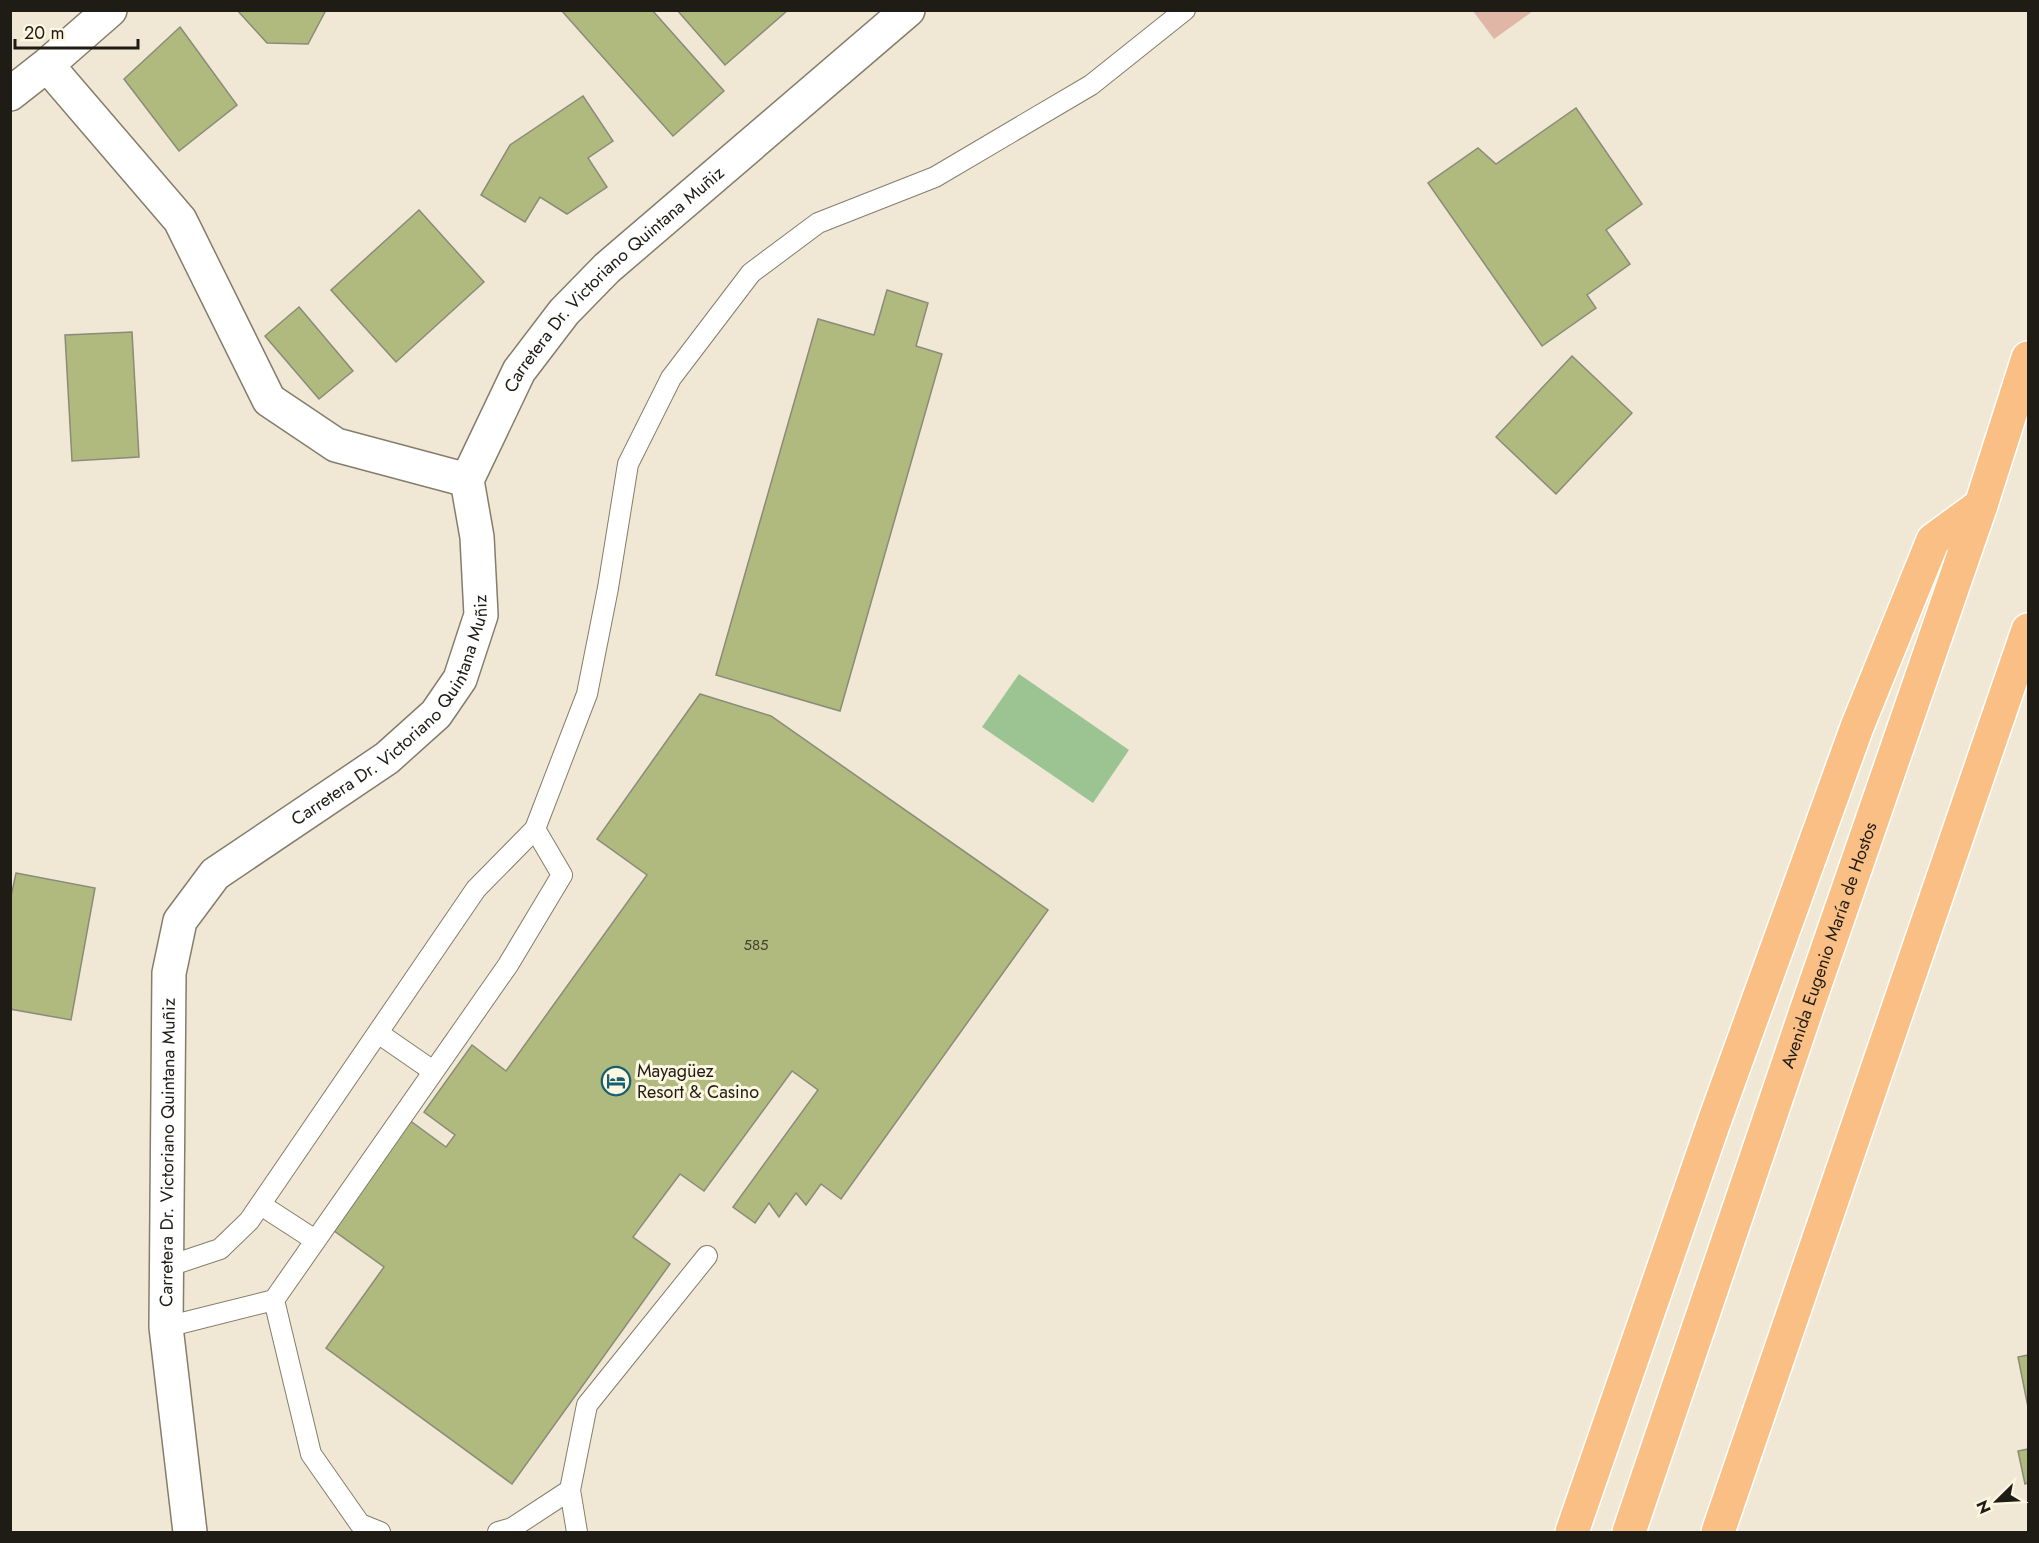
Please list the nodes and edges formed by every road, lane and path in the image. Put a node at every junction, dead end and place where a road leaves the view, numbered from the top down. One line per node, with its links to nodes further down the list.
1 (110, 10): 4 (street)
2 (908, 10): 7 (street, Carretera Dr. Victoriano Quintana Muñiz)
3 (1185, 10): 10 (lane)
4 (47, 65): 5 (street); 7 (street)
5 (10, 94)
6 (2028, 358): 8 (highway, Avenida Eugenio María de Hostos)
7 (467, 480): 16 (street, Carretera Dr. Victoriano Quintana Muñiz)
8 (1980, 505): 20 (highway); 25 (highway, Avenida Eugenio María de Hostos)
9 (2028, 630): 26 (highway)
10 (535, 829): 11 (lane); 12 (lane)
11 (378, 1033): 12 (lane); 13 (lane)
12 (433, 1071): 14 (lane)
13 (261, 1205): 14 (lane); 16 (lane)
14 (315, 1240): 17 (lane)
15 (707, 1256): 19 (lane)
16 (166, 1267): 18 (street, Carretera Dr. Victoriano Quintana Muñiz)
17 (274, 1300): 18 (lane); 22 (lane)
18 (166, 1327): 21 (street, Carretera Dr. Victoriano Quintana Muñiz)
19 (570, 1490): 23 (lane); 24 (lane)
20 (1571, 1530)
21 (190, 1533)
22 (380, 1533)
23 (498, 1533)
24 (577, 1533)
25 (1629, 1533)
26 (1718, 1533)

